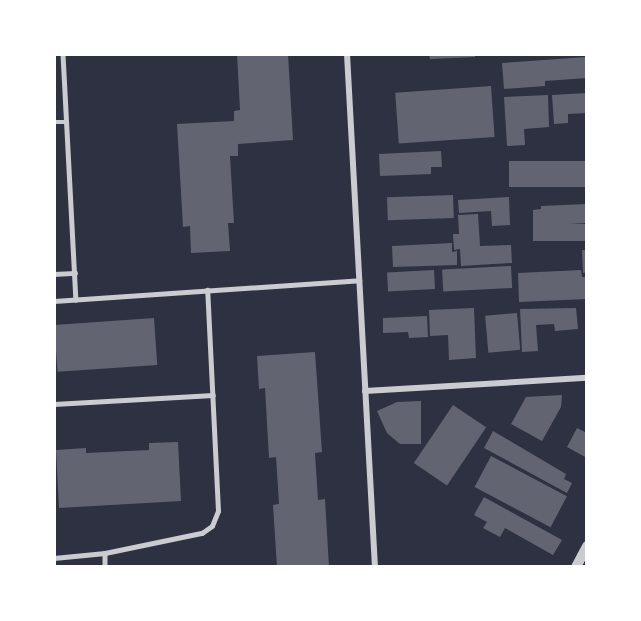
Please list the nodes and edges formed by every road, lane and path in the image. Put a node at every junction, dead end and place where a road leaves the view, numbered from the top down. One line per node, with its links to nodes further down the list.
1 (63, 54): 4 (lane)
2 (347, 54): 7 (street)
3 (54, 122): 4 (lane)
4 (66, 122): 5 (lane)
5 (75, 273): 6 (lane); 9 (lane)
6 (54, 274)
7 (359, 280): 8 (lane); 12 (street)
8 (207, 291): 9 (lane); 13 (lane)
9 (76, 300): 10 (lane)
10 (54, 301)
11 (587, 378): 12 (street)
12 (365, 391): 19 (street)
13 (213, 396): 14 (lane); 16 (lane)
14 (54, 404)
15 (587, 546): 20 (street)
16 (105, 553): 17 (lane); 18 (lane)
17 (54, 558)
18 (105, 567)
19 (375, 567)
20 (576, 567)

